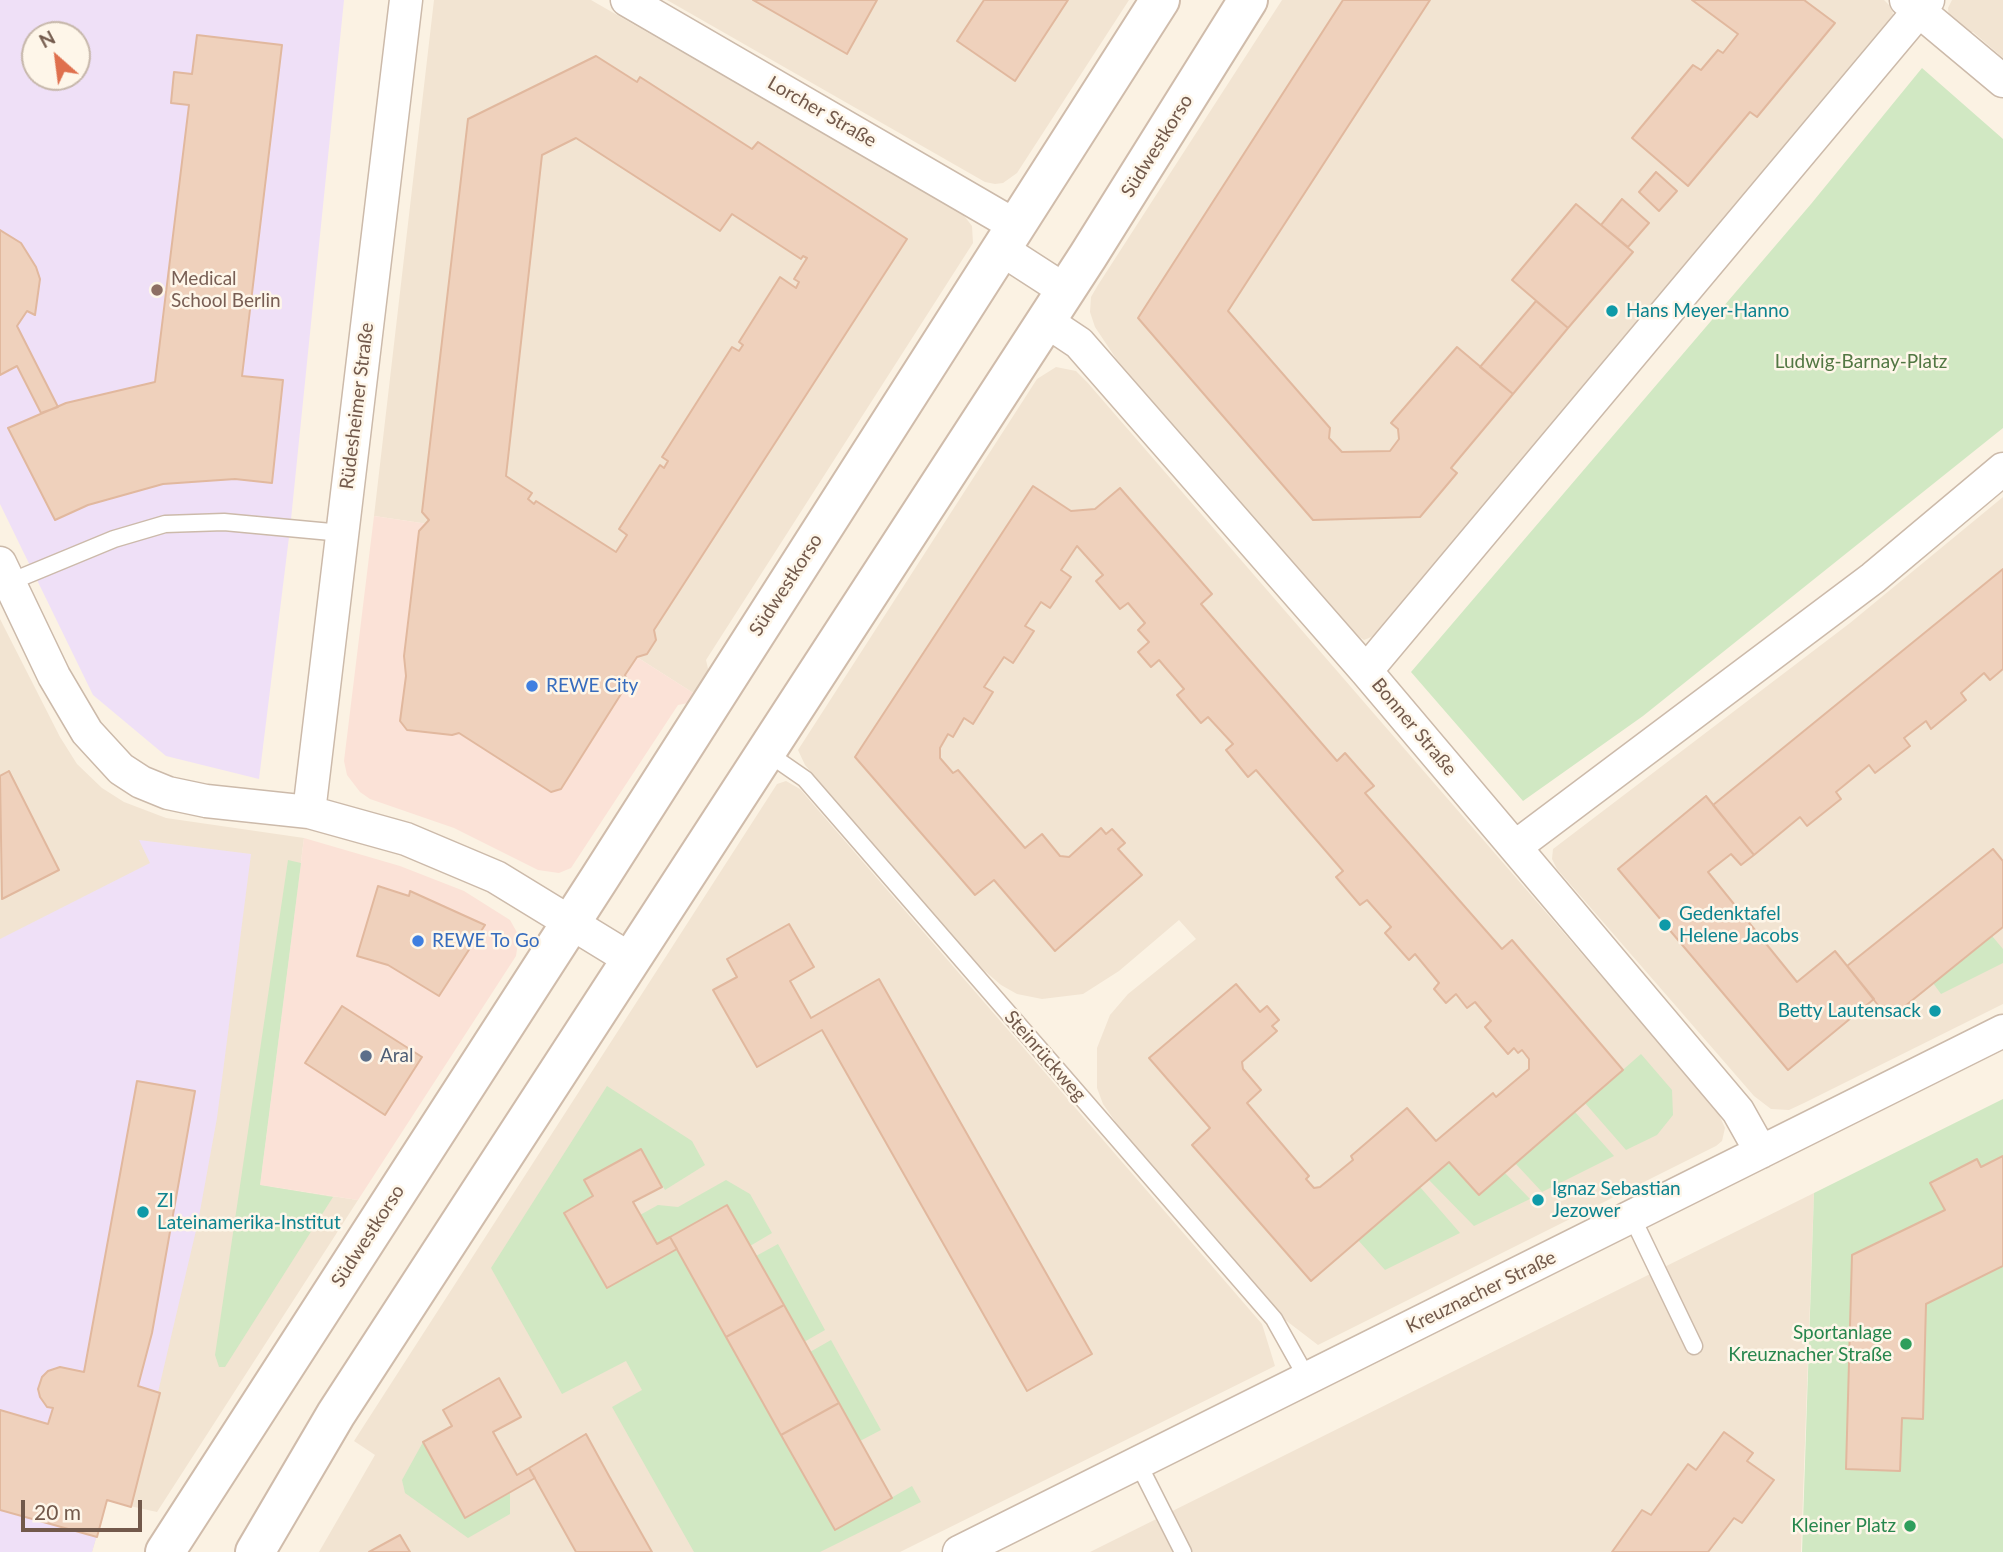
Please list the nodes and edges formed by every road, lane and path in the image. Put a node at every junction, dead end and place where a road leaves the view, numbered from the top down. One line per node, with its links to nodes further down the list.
1 (406, 0): 10 (street, Rüdesheimer Straße)
2 (627, 0): 7 (street, Lorcher Straße)
3 (1160, 0): 7 (street, Südwestkorso)
4 (1248, 0): 8 (street, Südwestkorso)
5 (1918, 4): 6 (street); 12 (street)
6 (2003, 81)
7 (1008, 237): 8 (street); 16 (street, Südwestkorso)
8 (1056, 306): 12 (street, Bonner Straße); 13 (street, Südwestkorso)
9 (2003, 469): 15 (street)
10 (342, 533): 11 (lane); 14 (street, Rüdesheimer Straße)
11 (5, 572): 14 (street)
12 (1366, 671): 15 (street, Bonner Straße)
13 (764, 751): 17 (street, Südwestkorso); 22 (lane, Steinrückweg)
14 (309, 813): 16 (street)
15 (1515, 847): 19 (street, Bonner Straße)
16 (572, 921): 17 (street); 24 (street, Südwestkorso)
17 (630, 959): 25 (street, Südwestkorso)
18 (2003, 1031): 19 (street, Kreuznacher Straße)
19 (1760, 1152): 20 (street, Kreuznacher Straße)
20 (1632, 1217): 21 (lane); 22 (street, Kreuznacher Straße)
21 (1694, 1346)
22 (1307, 1378): 23 (street, Kreuznacher Straße)
23 (1138, 1463): 26 (street, Kreuznacher Straße); 27 (lane)
24 (164, 1552)
25 (255, 1552)
26 (959, 1552)
27 (1183, 1552)

